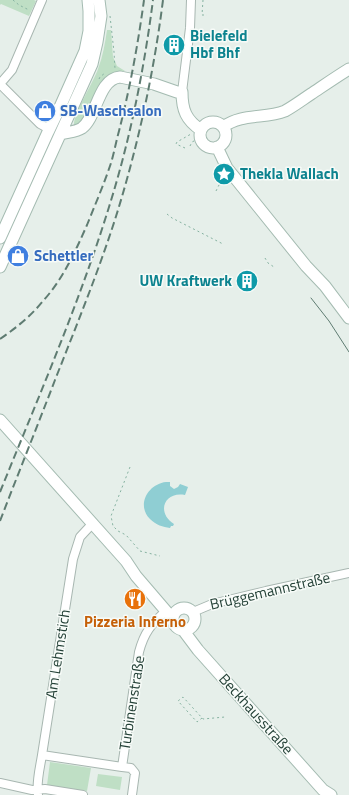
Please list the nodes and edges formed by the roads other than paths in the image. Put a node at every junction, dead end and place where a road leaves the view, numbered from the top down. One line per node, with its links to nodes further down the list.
1 (42, 0): 6 (street)
2 (88, 0): 9 (street)
3 (99, 0): 10 (street)
4 (191, 0): 7 (street)
5 (349, 69): 8 (street)
6 (0, 84): 9 (street)
7 (182, 92): 10 (street); 11 (street)
8 (223, 128): 11 (street); 12 (street)
9 (50, 129): 10 (street); 13 (street)
10 (61, 134): 14 (street)
11 (201, 134): 12 (street)
12 (217, 147): 17 (street)
13 (18, 197): 14 (street); 15 (street)
14 (23, 215): 16 (street)
15 (0, 238)
16 (0, 267)
17 (349, 318)
18 (0, 420): 19 (street)
19 (93, 523): 22 (street); 24 (street, Am Lehmstich)
20 (349, 573): 21 (street, Brüggemannstraße)
21 (193, 612): 22 (street); 23 (street)
22 (171, 613): 23 (street); 25 (street, Turbinenstraße)
23 (187, 629): 30 (street, Beckhausstraße); 31 (street, Beckhausstraße)
24 (42, 755): 25 (street); 27 (street, Am Lehmstich)
25 (122, 767): 29 (street, Turbinenstraße)
26 (0, 783): 27 (street)
27 (38, 793): 28 (street)
28 (83, 795)
29 (132, 795)
30 (331, 795)
31 (334, 795)

